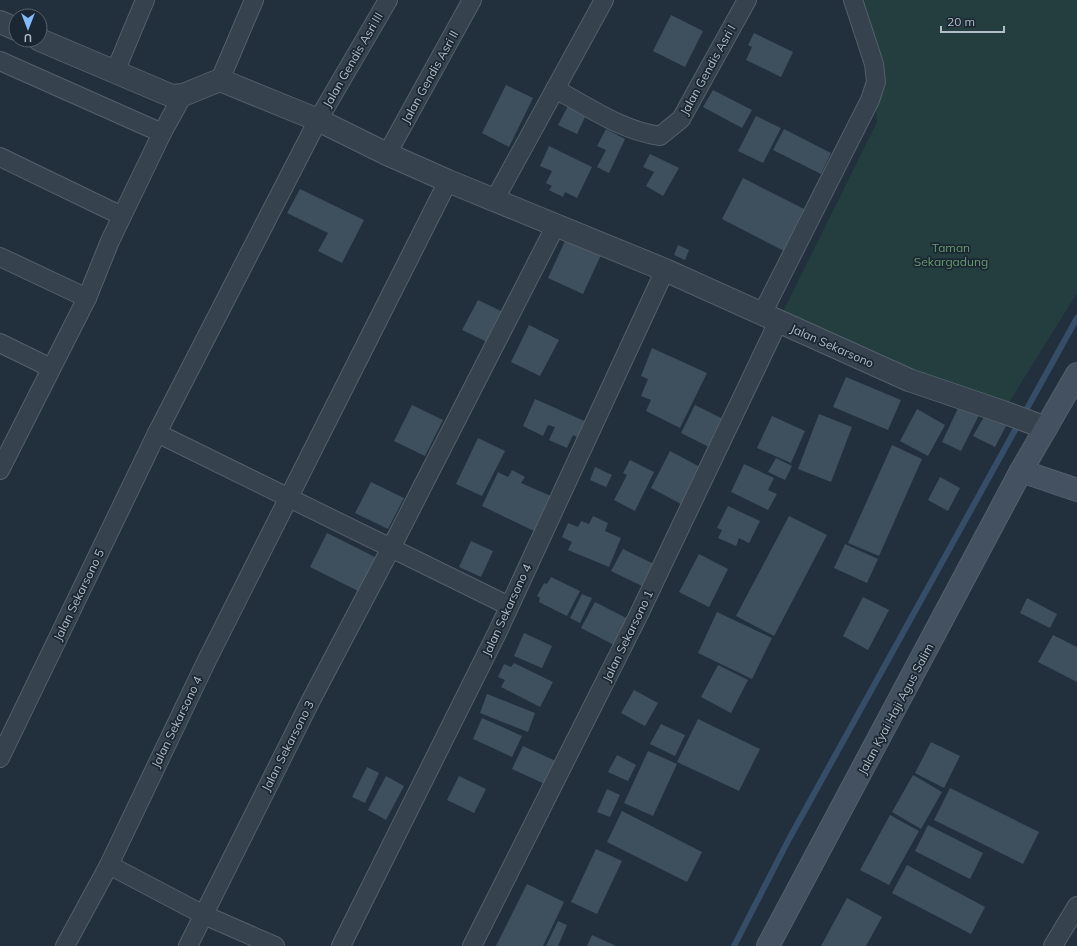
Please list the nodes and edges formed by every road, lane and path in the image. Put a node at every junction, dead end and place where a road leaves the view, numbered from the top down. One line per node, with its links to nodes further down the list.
1 (145, 0): 10 (street)
2 (254, 0): 11 (street)
3 (388, 0): 14 (street, Jalan Gendis Asri III)
4 (472, 0): 16 (street, Jalan Gendis Asri II)
5 (604, 0): 12 (street)
6 (747, 0): 12 (street, Jalan Gendis Asri I)
7 (853, 0): 25 (street, Jalan Sekarsono 1)
8 (48, 43): 10 (street)
9 (0, 61): 15 (street)
10 (115, 72): 13 (street)
11 (220, 80): 13 (street); 14 (street, Jalan Sekarsono)
12 (555, 89): 19 (street)
13 (183, 95): 15 (street)
14 (318, 120): 16 (street, Jalan Sekarsono); 30 (street, Jalan Gendis Asri III)
15 (162, 133): 20 (street)
16 (387, 154): 18 (street, Jalan Sekarsono)
17 (0, 157): 20 (street)
18 (448, 180): 19 (street, Jalan Sekarsono); 35 (street, Jalan Sekarsono 4)
19 (495, 199): 21 (street, Jalan Sekarsono)
20 (122, 216): 24 (street)
21 (556, 225): 23 (street, Jalan Sekarsono); 36 (street, Jalan Sekarsono 3)
22 (0, 257): 24 (street)
23 (665, 270): 25 (street, Jalan Sekarsono); 37 (street, Jalan Sekarsono 4)
24 (87, 298): 27 (street)
25 (770, 318): 29 (street, Jalan Sekarsono); 46 (street, Jalan Sekarsono 1)
26 (0, 343): 27 (street)
27 (51, 368): 31 (street)
28 (1077, 374): 29 (main road, Jalan Kyai Haji Agus Salim)
29 (1042, 426): 33 (main road, Jalan Kyai Haji Agus Salim)
30 (157, 433): 35 (street); 38 (street, Jalan Sekarsono 5)
31 (7, 437): 32 (street)
32 (0, 470)
33 (1022, 471): 34 (main road); 47 (main road, Jalan Kyai Haji Agus Salim)
34 (1077, 490)
35 (290, 499): 36 (street); 39 (street, Jalan Sekarsono 4)
36 (391, 548): 37 (street); 41 (street, Jalan Sekarsono 3)
37 (509, 606): 45 (street, Jalan Sekarsono 4)
38 (0, 758)
39 (108, 865): 41 (street); 42 (street, Jalan Sekarsono 4)
40 (1077, 906): 48 (street)
41 (204, 915): 43 (street, Jalan Sekarsono 3); 44 (street)
42 (65, 946)
43 (188, 946)
44 (275, 946)
45 (340, 946)
46 (472, 946)
47 (768, 946)
48 (1053, 946)

